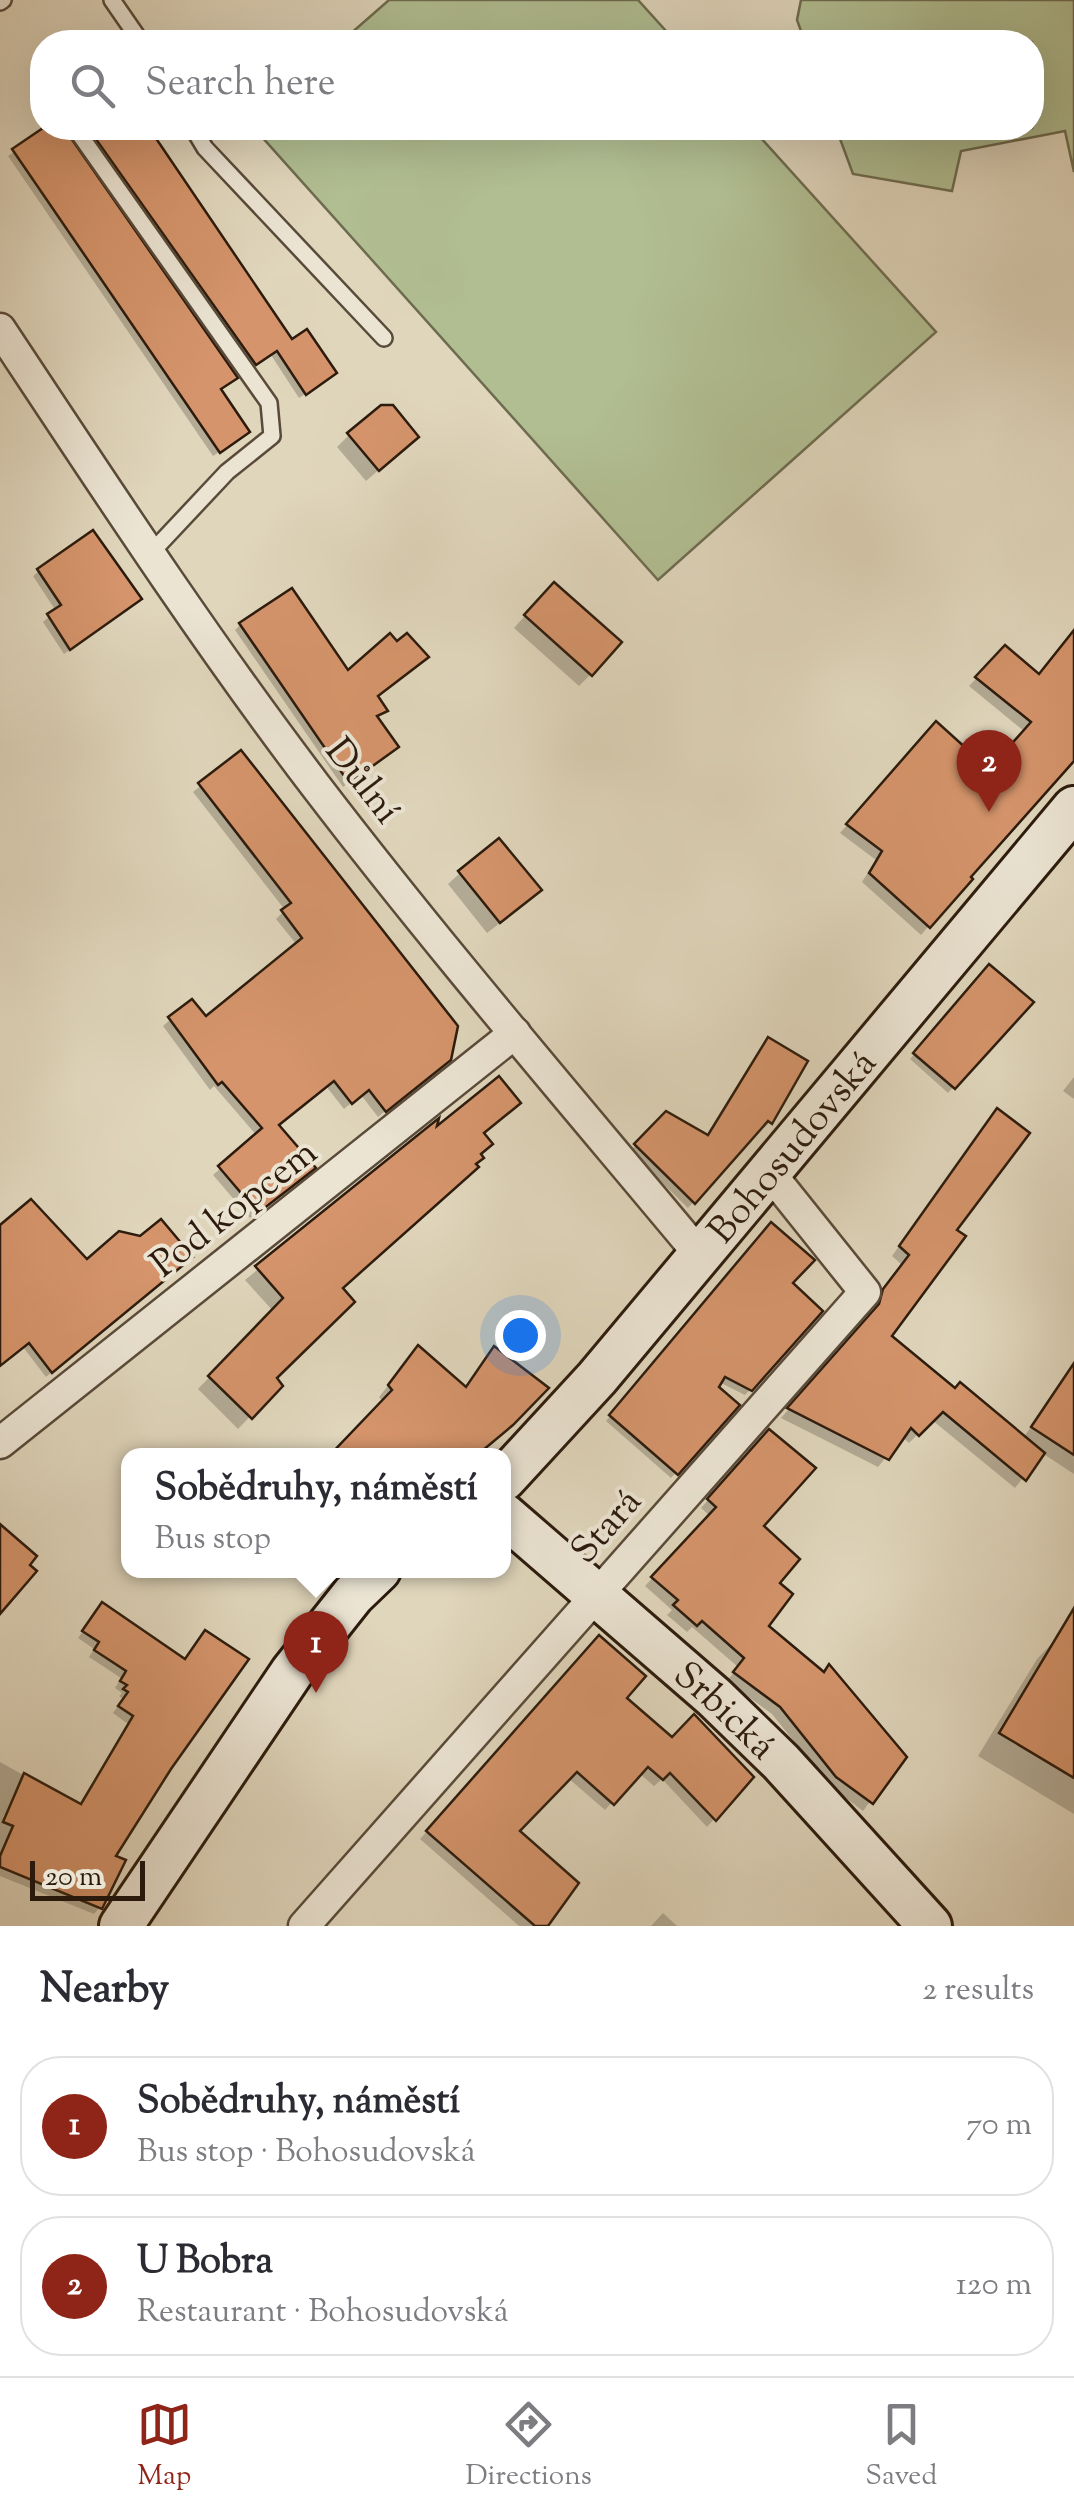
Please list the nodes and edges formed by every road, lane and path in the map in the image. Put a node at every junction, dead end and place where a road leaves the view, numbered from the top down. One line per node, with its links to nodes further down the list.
1 (112, 0): 2 (lane)
2 (133, 30)
3 (83, 140): 7 (lane)
4 (200, 140): 6 (lane)
5 (0, 329): 7 (street, Důlní)
6 (384, 338)
7 (150, 554): 9 (street, Důlní)
8 (1074, 808): 10 (street, Bohosudovská)
9 (515, 1033): 11 (street, Důlní); 12 (street, Pod kopcem)
10 (769, 1172): 11 (street, Bohosudovská); 16 (street, Stará)
11 (700, 1255): 13 (street, Bohosudovská)
12 (0, 1443)
13 (511, 1471)
14 (511, 1520): 16 (street, Srbická)
15 (371, 1578): 17 (street)
16 (597, 1595): 18 (street, Stará); 19 (street, Srbická)
17 (121, 1926)
18 (304, 1926)
19 (930, 1926)

